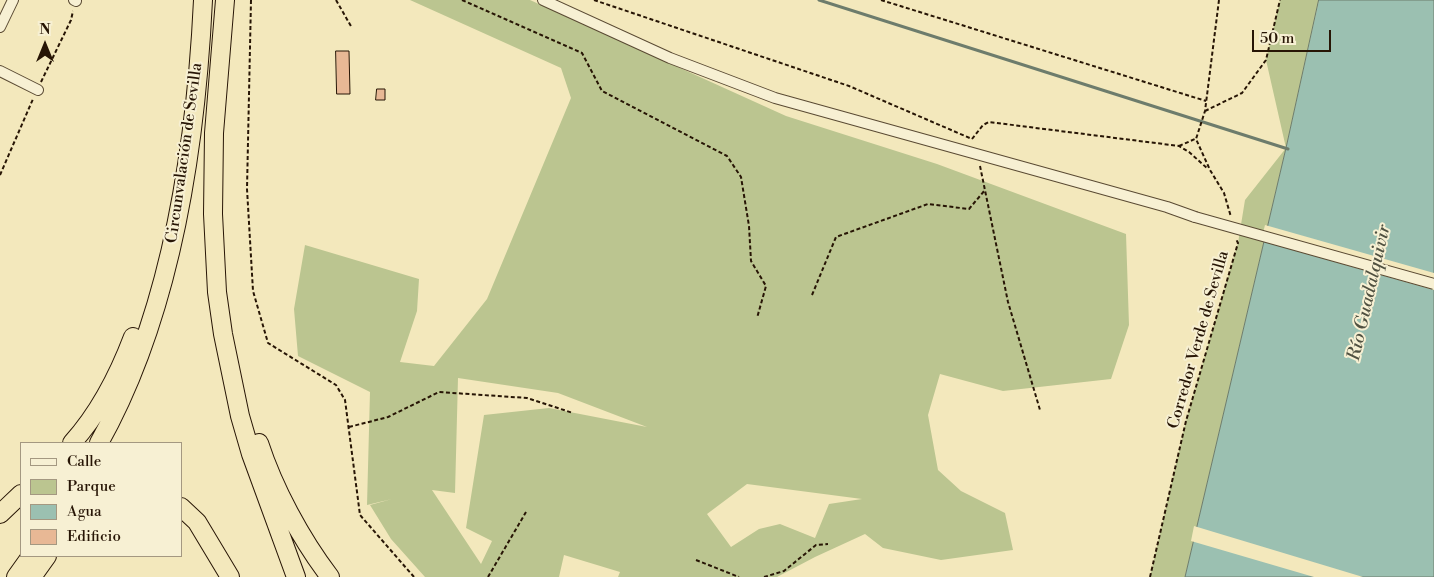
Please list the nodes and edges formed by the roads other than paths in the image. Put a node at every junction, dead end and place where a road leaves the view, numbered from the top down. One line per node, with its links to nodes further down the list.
1 (13, 0): 5 (street)
2 (203, 0): 9 (highway, Circunvalación de Sevilla)
3 (225, 0): 8 (highway, Circunvalación de Sevilla)
4 (543, 0): 11 (street, bridge)
5 (0, 27)
6 (0, 71): 7 (street)
7 (38, 90)
8 (214, 133): 10 (highway, Circunvalación de Sevilla); 24 (highway)
9 (183, 190): 12 (highway); 13 (highway, Circunvalación de Sevilla)
10 (214, 238): 25 (highway, Circunvalación de Sevilla); 26 (highway)
11 (1434, 284)
12 (73, 442)
13 (99, 442)
14 (20, 495): 16 (highway)
15 (182, 507): 23 (highway)
16 (0, 514)
17 (31, 557): 20 (highway)
18 (31, 557): 21 (highway)
19 (46, 557): 22 (highway)
20 (16, 577)
21 (21, 577)
22 (32, 577)
23 (230, 577)
24 (287, 577)
25 (296, 577)
26 (330, 577)

